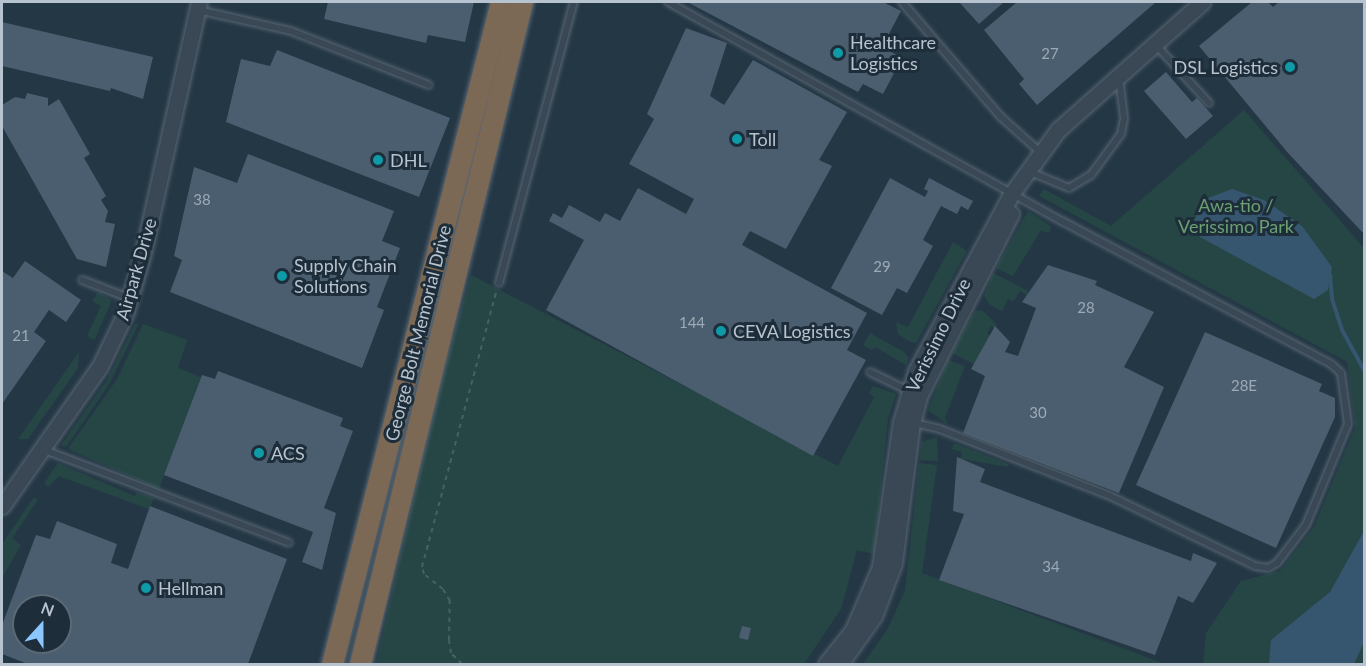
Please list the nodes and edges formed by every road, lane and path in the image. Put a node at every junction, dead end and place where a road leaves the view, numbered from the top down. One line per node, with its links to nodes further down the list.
1 (501, 2): 24 (highway, George Bolt Memorial Drive)
2 (522, 2): 25 (highway, George Bolt Memorial Drive)
3 (574, 2): 16 (lane)
4 (668, 2): 14 (lane)
5 (902, 2): 12 (lane)
6 (1202, 2): 8 (street, Verissimo Drive)
7 (198, 6): 10 (lane); 17 (street, Airpark Drive)
8 (1155, 44): 9 (street, Verissimo Drive); 11 (lane)
9 (1119, 75): 12 (street, Verissimo Drive); 13 (lane)
10 (429, 85)
11 (1209, 103)
12 (1040, 152): 13 (street, Verissimo Drive)
13 (1029, 171): 14 (street, Verissimo Drive)
14 (1016, 195): 19 (street, Verissimo Drive); 20 (street, Verissimo Drive); 20 (lane)
15 (82, 280): 17 (lane)
16 (499, 283): 26 (path)
17 (130, 298): 21 (street, Airpark Drive)
18 (870, 372): 19 (lane)
19 (909, 392): 20 (street, Verissimo Drive)
20 (906, 422): 27 (street, Verissimo Drive); 28 (street, Verissimo Drive)
21 (42, 449): 22 (street, Airpark Drive); 23 (lane)
22 (2, 506)
23 (289, 543)
24 (332, 664)
25 (360, 664)
26 (462, 664)
27 (826, 664)
28 (840, 664)

